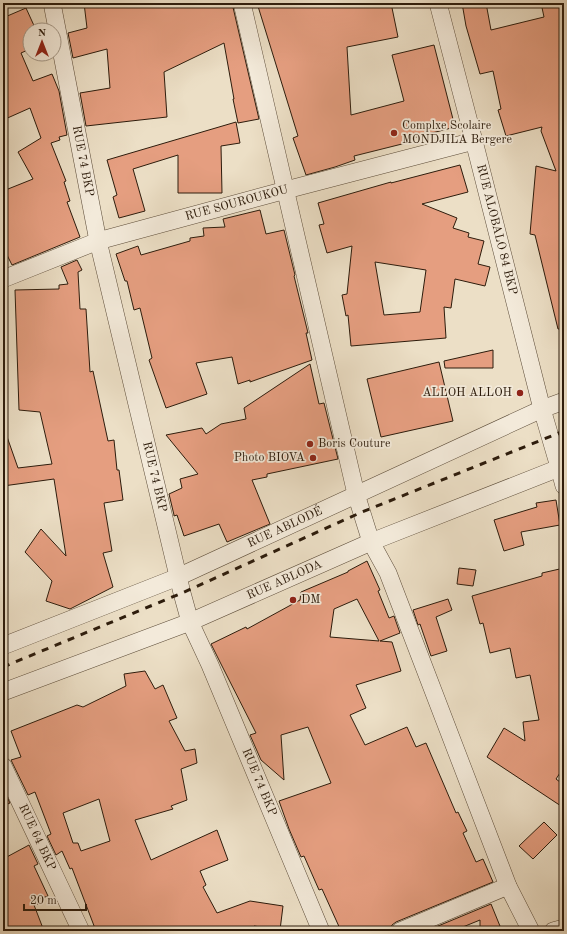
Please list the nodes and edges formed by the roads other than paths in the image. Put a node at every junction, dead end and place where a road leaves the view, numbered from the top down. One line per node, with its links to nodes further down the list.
1 (52, 3): 6 (street, RUE 74 BKP)
2 (242, 3): 5 (street)
3 (438, 3): 4 (street, RUE ALOBALO 84 BKP)
4 (474, 142): 5 (street, RUE SOUROUKOU); 9 (street, RUE ALOBALO 84 BKP)
5 (286, 190): 6 (street, RUE SOUROUKOU); 12 (street)
6 (98, 241): 7 (street, RUE SOUROUKOU); 14 (street, RUE 74 BKP)
7 (3, 279)
8 (564, 401): 9 (street, RUE ABLODÉ)
9 (542, 409): 10 (street, RUE ALOBALO 84 BKP); 12 (street, RUE ABLODÉ)
10 (562, 466): 11 (street, RUE ALOBALO 84 BKP); 13 (street, RUE ABLODA)
11 (564, 486)
12 (356, 494): 13 (street); 14 (street, RUE ABLODÉ)
13 (371, 542): 15 (street, RUE ABLODA); 19 (street)
14 (178, 577): 15 (street, RUE 74 BKP); 16 (street, RUE ABLODÉ)
15 (190, 622): 17 (street, RUE ABLODA); 22 (street, RUE 74 BKP)
16 (3, 646)
17 (3, 692)
18 (3, 766): 21 (street, RUE 64 BKP)
19 (508, 886): 23 (street); 24 (street)
20 (564, 928): 25 (street)
21 (81, 931)
22 (321, 931)
23 (400, 931)
24 (530, 931)
25 (553, 931)

